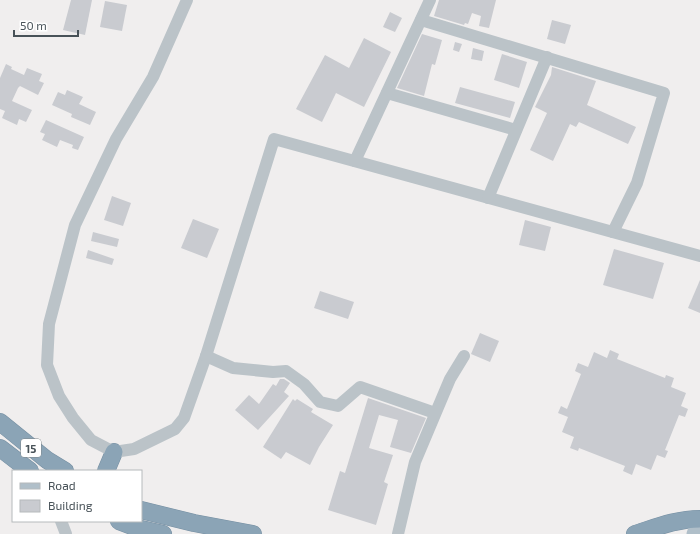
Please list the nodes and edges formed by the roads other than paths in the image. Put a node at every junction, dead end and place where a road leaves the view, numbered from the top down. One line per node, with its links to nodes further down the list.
1 (187, 0): 16 (street)
2 (430, 0): 3 (street)
3 (421, 20): 4 (street); 5 (street)
4 (547, 57): 6 (street); 9 (street)
5 (387, 93): 6 (street); 7 (street)
6 (516, 130): 8 (street)
7 (355, 161): 8 (street); 11 (street)
8 (488, 198): 9 (street)
9 (614, 232): 10 (street)
10 (700, 256)
11 (206, 356): 13 (street); 16 (street)
12 (464, 356): 13 (street)
13 (435, 413): 27 (street)
14 (0, 422): 18 (highway, 15)
15 (0, 448): 17 (highway, 15)
16 (114, 452): 19 (highway)
17 (29, 470)
18 (62, 470)
19 (106, 470)
20 (142, 510): 26 (highway)
21 (700, 519): 28 (highway); 29 (main road)
22 (61, 522): 24 (street)
23 (122, 522): 25 (highway)
24 (66, 534)
25 (163, 534)
26 (253, 534)
27 (398, 534)
28 (635, 534)
29 (694, 534)

